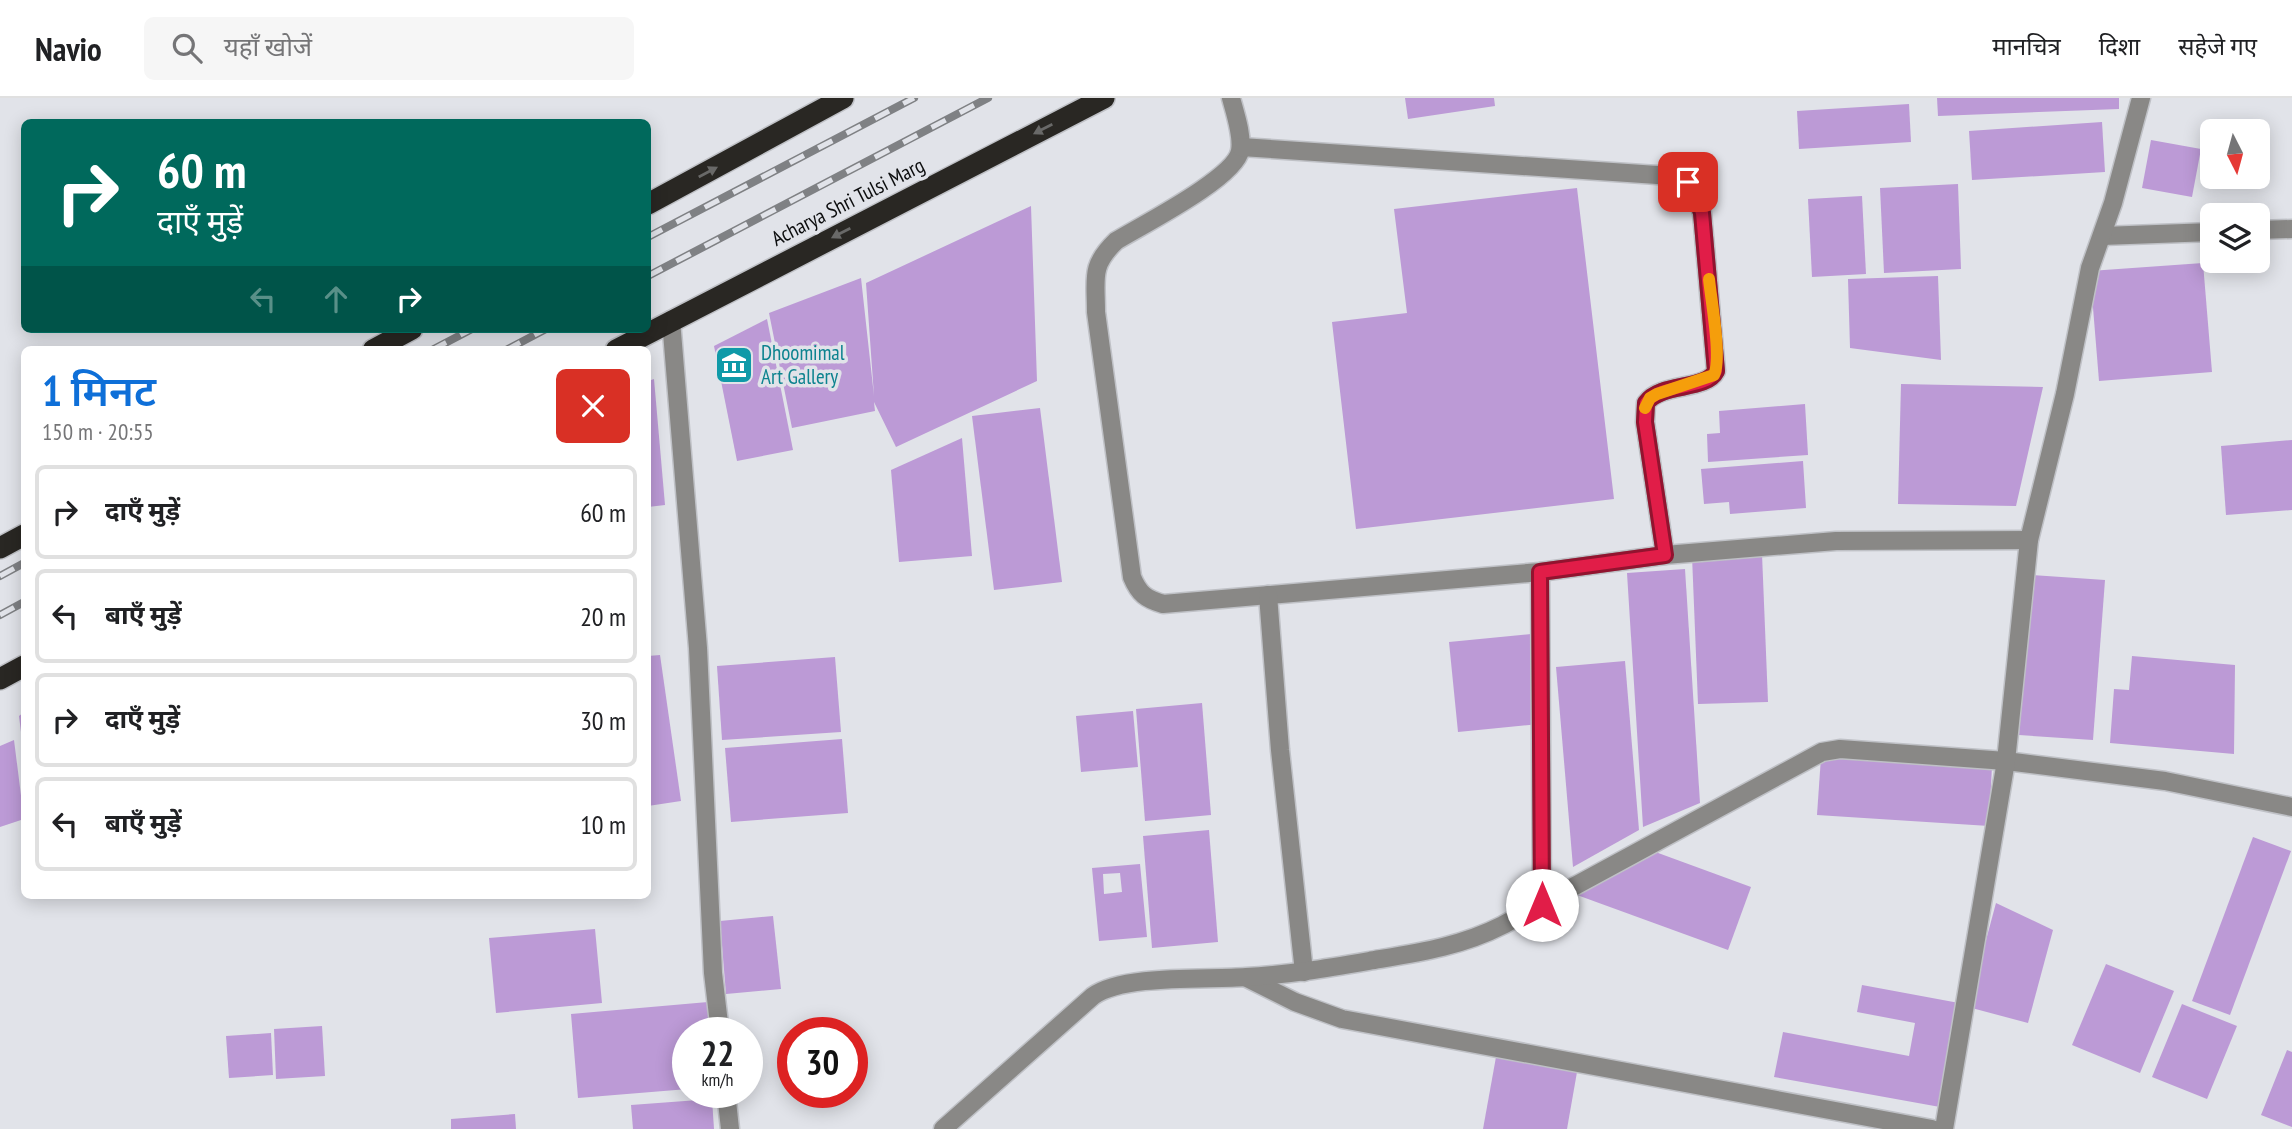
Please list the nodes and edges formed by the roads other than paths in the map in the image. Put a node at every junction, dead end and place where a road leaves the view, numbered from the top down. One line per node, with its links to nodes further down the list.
1 (843, 98): 6 (highway, one-way to 1)
2 (1104, 98): 11 (highway, Acharya Shri Tulsi Marg, one-way to 11)
3 (1231, 98): 5 (street)
4 (2141, 98): 10 (street)
5 (1241, 147): 20 (street); 22 (street)
6 (651, 202)
7 (2292, 229): 8 (street)
8 (2270, 230)
9 (2200, 232): 10 (street)
10 (2102, 236): 18 (street)
11 (671, 320): 12 (highway, Acharya Shri Tulsi Marg); 30 (street)
12 (651, 331)
13 (405, 333): 15 (highway)
14 (647, 333): 16 (highway, Acharya Shri Tulsi Marg)
15 (380, 346)
16 (623, 346)
17 (21, 537): 19 (highway)
18 (2029, 540): 20 (street); 25 (street)
19 (0, 548)
20 (1665, 555): 21 (street)
21 (1540, 572): 22 (street); 27 (street)
22 (1268, 595): 28 (street)
23 (21, 668): 24 (highway)
24 (0, 679)
25 (2006, 761): 26 (street); 27 (street); 35 (street)
26 (2292, 807)
27 (1542, 905): 28 (street)
28 (1304, 972): 29 (street)
29 (1247, 977): 33 (street); 34 (street)
30 (718, 1017)
31 (728, 1108): 32 (street)
32 (730, 1129)
33 (943, 1129)
34 (1932, 1129)
35 (1944, 1129)

